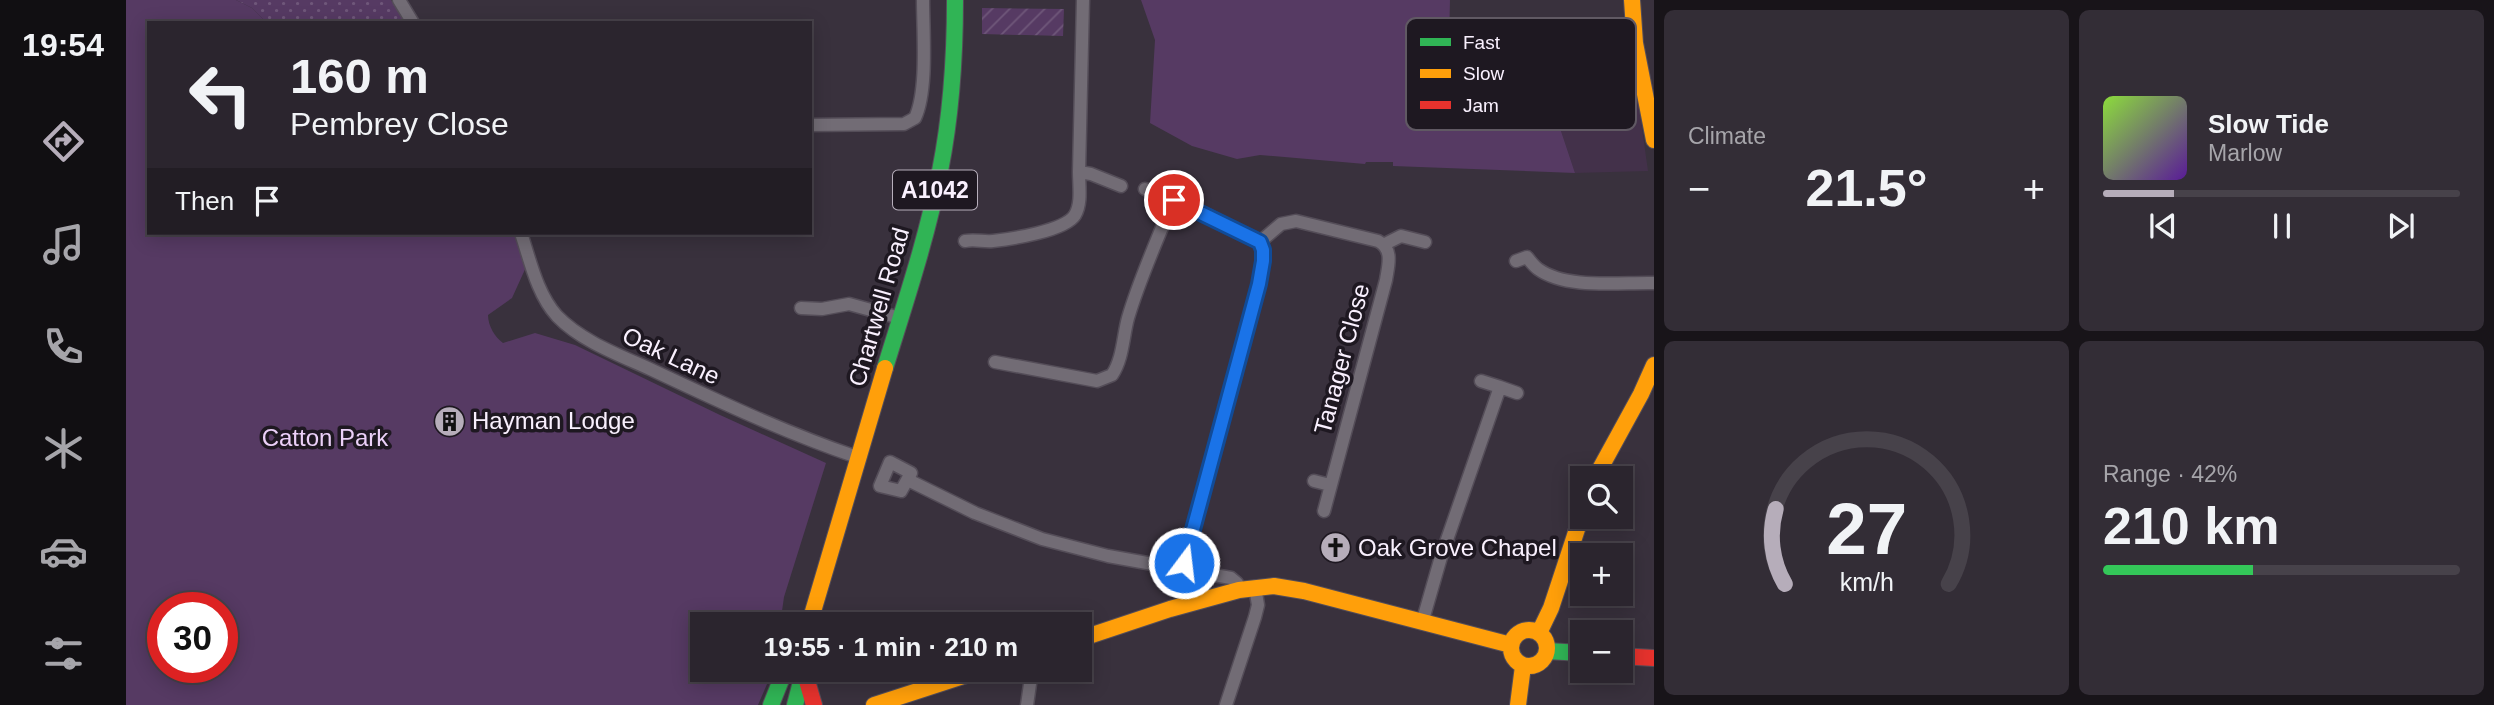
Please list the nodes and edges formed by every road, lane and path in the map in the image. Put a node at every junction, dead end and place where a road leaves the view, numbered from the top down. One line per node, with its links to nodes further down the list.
1 (400, 0): 7 (street)
2 (923, 0): 9 (street)
3 (955, 0): 23 (main road, Chartwell Road / A1042)
4 (1083, 0): 11 (street)
5 (1632, 0): 6 (main road)
6 (1633, 18)
7 (412, 21)
8 (1636, 48): 10 (main road)
9 (812, 125)
10 (1654, 140)
11 (1079, 172): 12 (street); 16 (street)
12 (1121, 186)
13 (1145, 188): 14 (street)
14 (1174, 200): 17 (street); 24 (street)
15 (522, 235): 29 (street, Oak Lane)
16 (965, 241)
17 (1260, 242): 19 (street); 36 (street)
18 (1425, 242): 19 (street)
19 (1385, 244): 33 (street, Tanager Close)
20 (1525, 255): 21 (street)
21 (1654, 283)
22 (801, 308): 23 (street)
23 (900, 318): 29 (main road, Chartwell Road / A1042)
24 (995, 362)
25 (1654, 365): 30 (main road)
26 (1480, 382): 27 (street)
27 (1500, 387): 28 (street); 39 (street)
28 (1517, 393)
29 (857, 457): 38 (main road, Chartwell Road / A1042)
30 (1600, 466)
31 (908, 480): 36 (street)
32 (1314, 481): 33 (street)
33 (1329, 485): 34 (street, Tanager Close)
34 (1324, 511)
35 (1577, 529): 40 (main road)
36 (1183, 570): 37 (street)
37 (1247, 588): 39 (main road); 41 (main road); 58 (street)
38 (812, 612)
39 (1422, 622): 42 (main road)
40 (1539, 633): 42 (main road); 43 (main road)
41 (1092, 635)
42 (1511, 645): 47 (main road)
43 (1547, 651): 44 (main road); 47 (main road)
44 (1570, 652)
45 (1633, 657): 46 (main road)
46 (1654, 658)
47 (1523, 666): 59 (main road)
48 (780, 682): 53 (main road)
49 (802, 682): 54 (main road)
50 (806, 682): 55 (main road)
51 (945, 682): 56 (main road)
52 (1030, 682): 57 (street)
53 (771, 705)
54 (795, 705)
55 (814, 705)
56 (874, 705)
57 (1027, 705)
58 (1226, 705)
59 (1518, 705)

